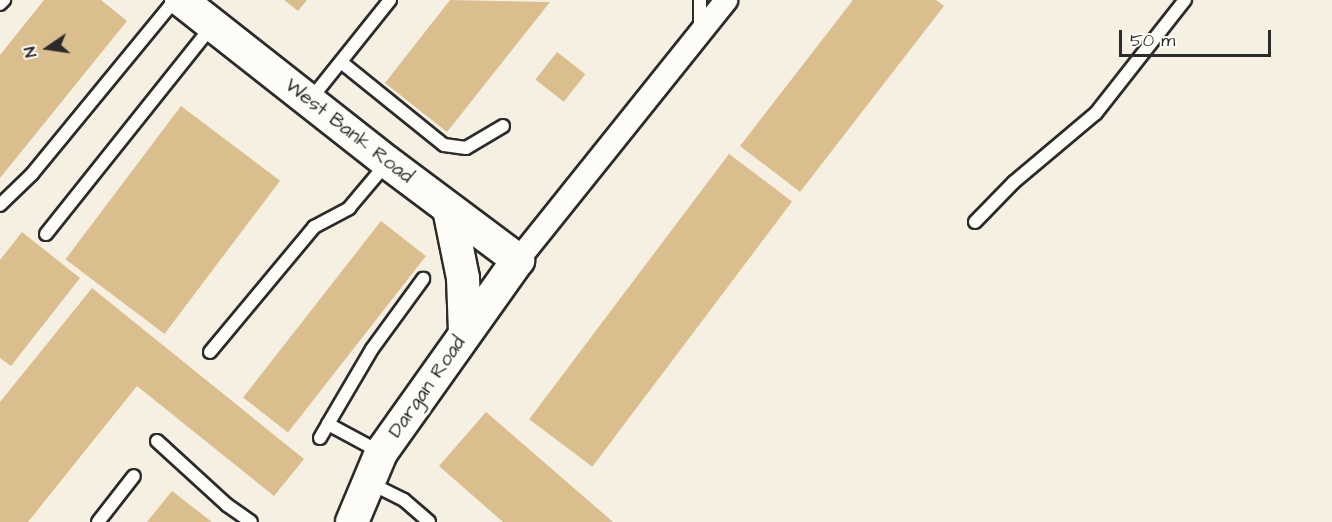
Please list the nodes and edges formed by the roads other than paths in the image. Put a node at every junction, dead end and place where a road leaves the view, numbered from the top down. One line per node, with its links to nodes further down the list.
1 (4, 0): 8 (lane)
2 (175, 0): 15 (lane)
3 (181, 0): 9 (street, West Bank Road)
4 (390, 0): 11 (lane)
5 (700, 0): 10 (lane)
6 (726, 0): 10 (street)
7 (1185, 0): 17 (lane)
8 (0, 4)
9 (213, 25): 12 (street, West Bank Road); 18 (lane)
10 (700, 33): 19 (street)
11 (341, 62): 12 (lane); 13 (lane)
12 (309, 101): 14 (street, West Bank Road)
13 (503, 126)
14 (387, 162): 16 (street, West Bank Road); 22 (lane)
15 (0, 205)
16 (448, 208): 19 (street, West Bank Road); 21 (street)
17 (975, 222)
18 (46, 234)
19 (518, 260): 21 (street, Dargan Road)
20 (423, 279): 23 (lane)
21 (465, 333): 26 (street, Dargan Road)
22 (210, 352)
23 (328, 424): 24 (lane); 26 (lane)
24 (320, 438)
25 (157, 441): 30 (lane)
26 (381, 453): 28 (street, Dargan Road)
27 (134, 476): 29 (lane)
28 (367, 482): 31 (street, Dargan Road); 32 (lane)
29 (98, 522)
30 (251, 522)
31 (352, 522)
32 (429, 522)

